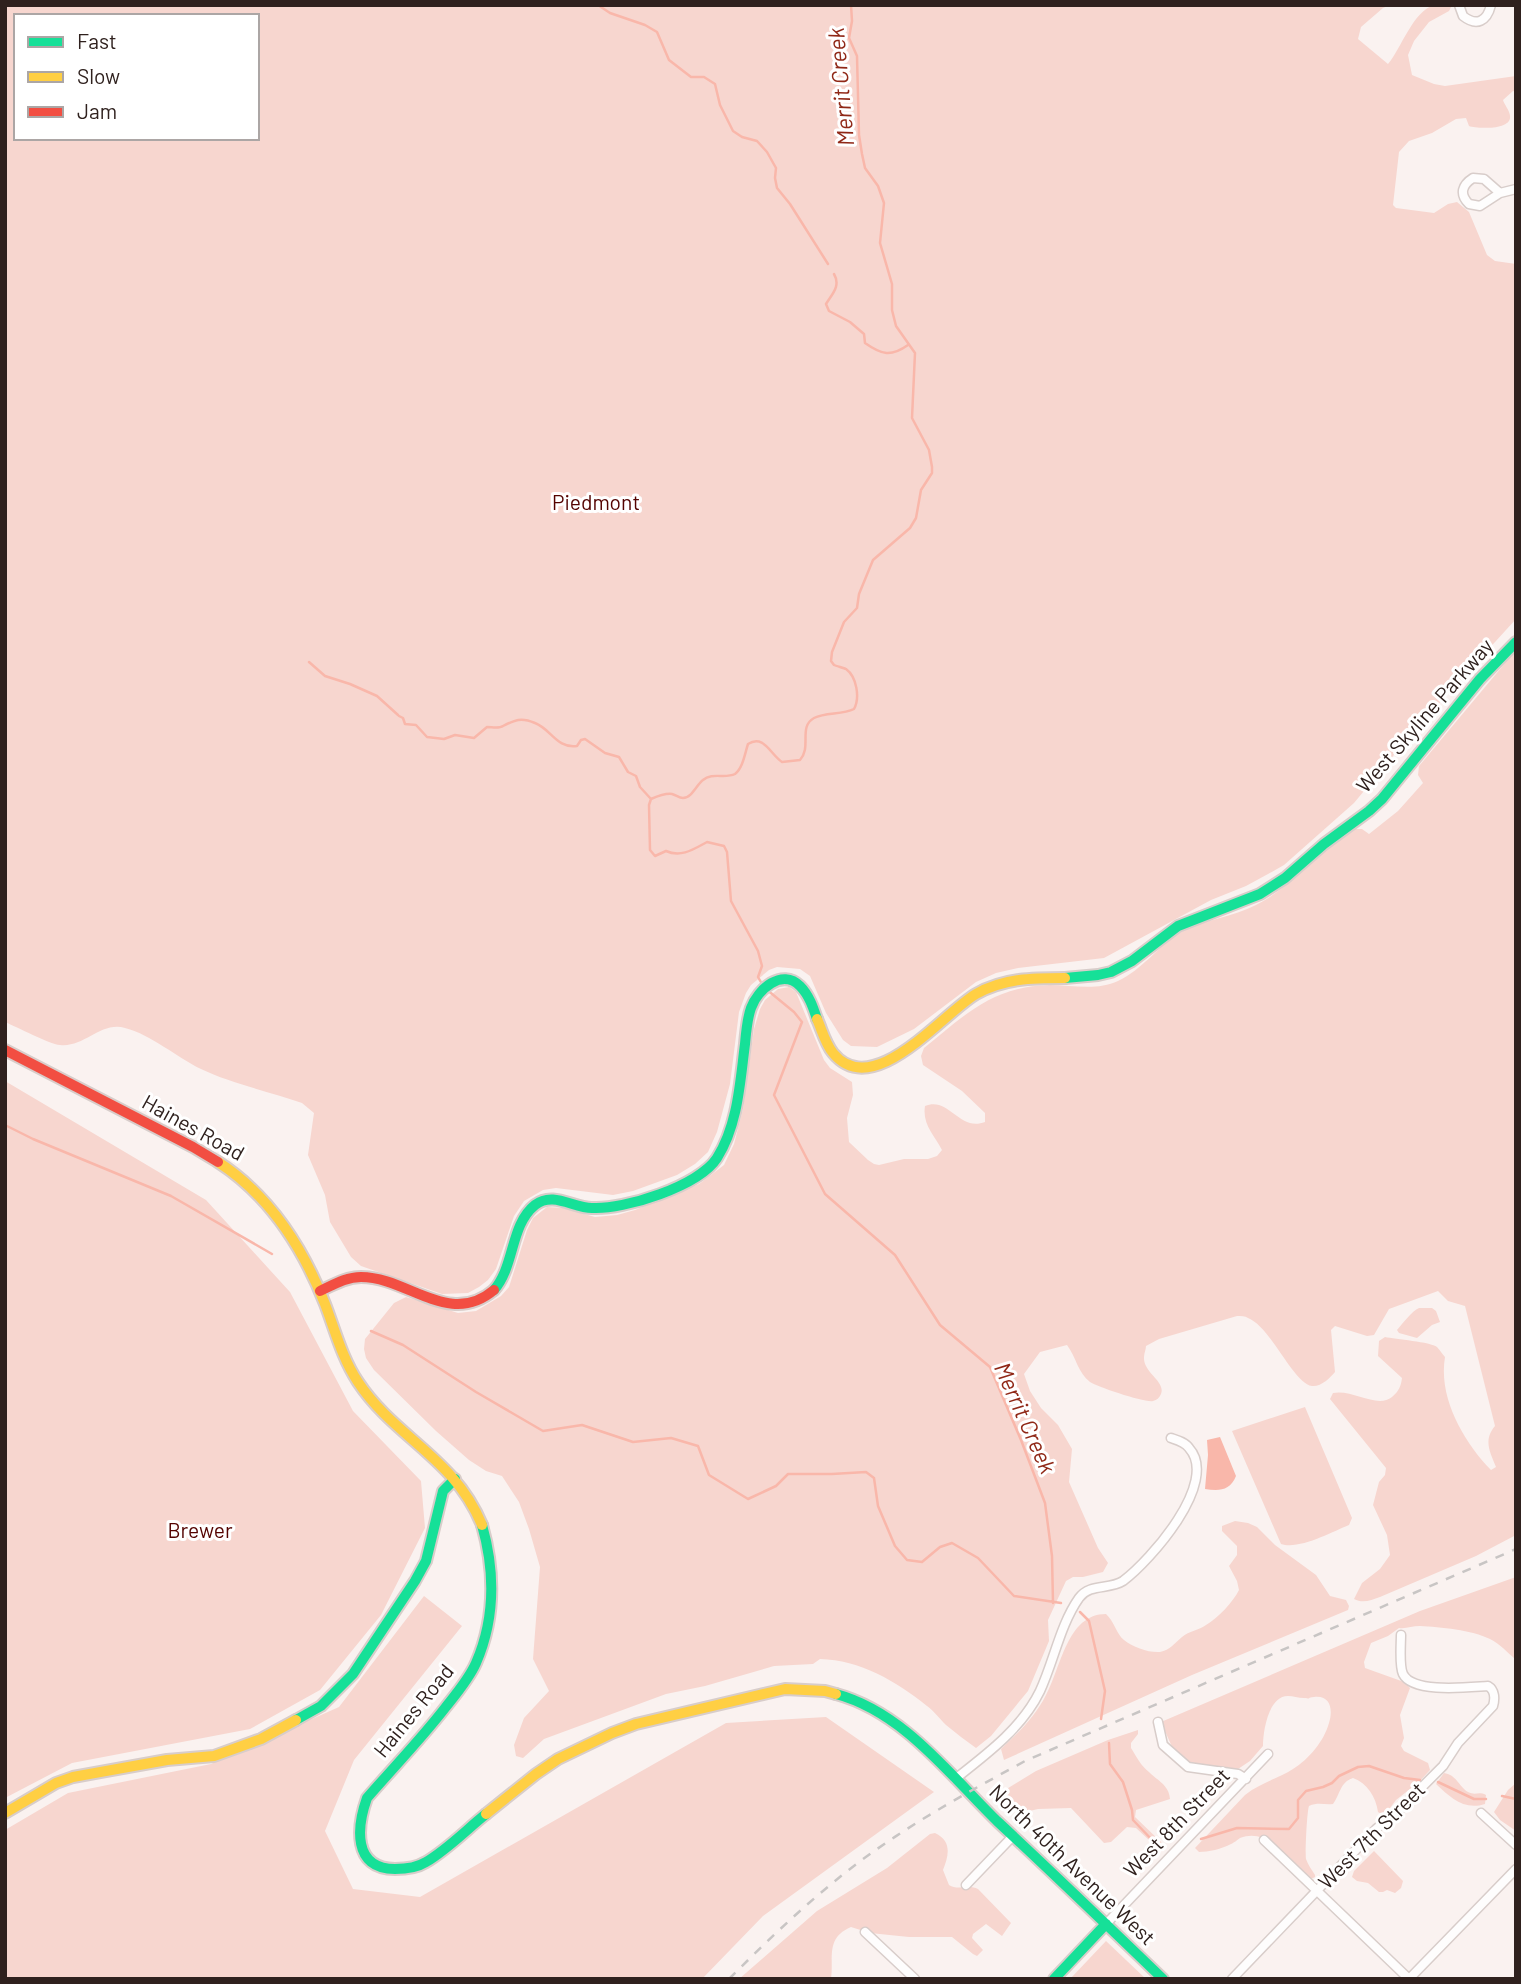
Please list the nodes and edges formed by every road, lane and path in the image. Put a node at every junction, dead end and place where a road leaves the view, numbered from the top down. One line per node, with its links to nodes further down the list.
1 (1459, 5): 2 (street)
2 (1491, 5)
3 (1516, 189): 4 (street)
4 (1500, 193): 4 (street)
5 (1516, 642): 7 (street, West Skyline Parkway)
6 (5, 1050): 7 (street, Haines Road)
7 (320, 1291): 9 (street, Haines Road)
8 (1171, 1438): 13 (street)
9 (456, 1479): 13 (street, Haines Road); 15 (street)
10 (1401, 1635): 22 (street, West 7th Street)
11 (1158, 1722): 14 (street)
12 (1268, 1754): 14 (street, West 8th Street)
13 (955, 1779): 17 (street, North 40th Avenue West)
14 (1246, 1779): 23 (street, West 8th Street)
15 (5, 1813)
16 (1481, 1813): 19 (street)
17 (1013, 1836): 21 (street); 23 (street, North 40th Avenue West)
18 (1264, 1840): 22 (street)
19 (1516, 1846)
20 (1516, 1869): 29 (street)
21 (966, 1885)
22 (1317, 1890): 28 (street, West 7th Street); 29 (street)
23 (1106, 1924): 26 (street, West 8th Street); 27 (street, North 40th Avenue West)
24 (865, 1932): 25 (street)
25 (915, 1979)
26 (1054, 1979)
27 (1163, 1979)
28 (1231, 1979)
29 (1409, 1979)

